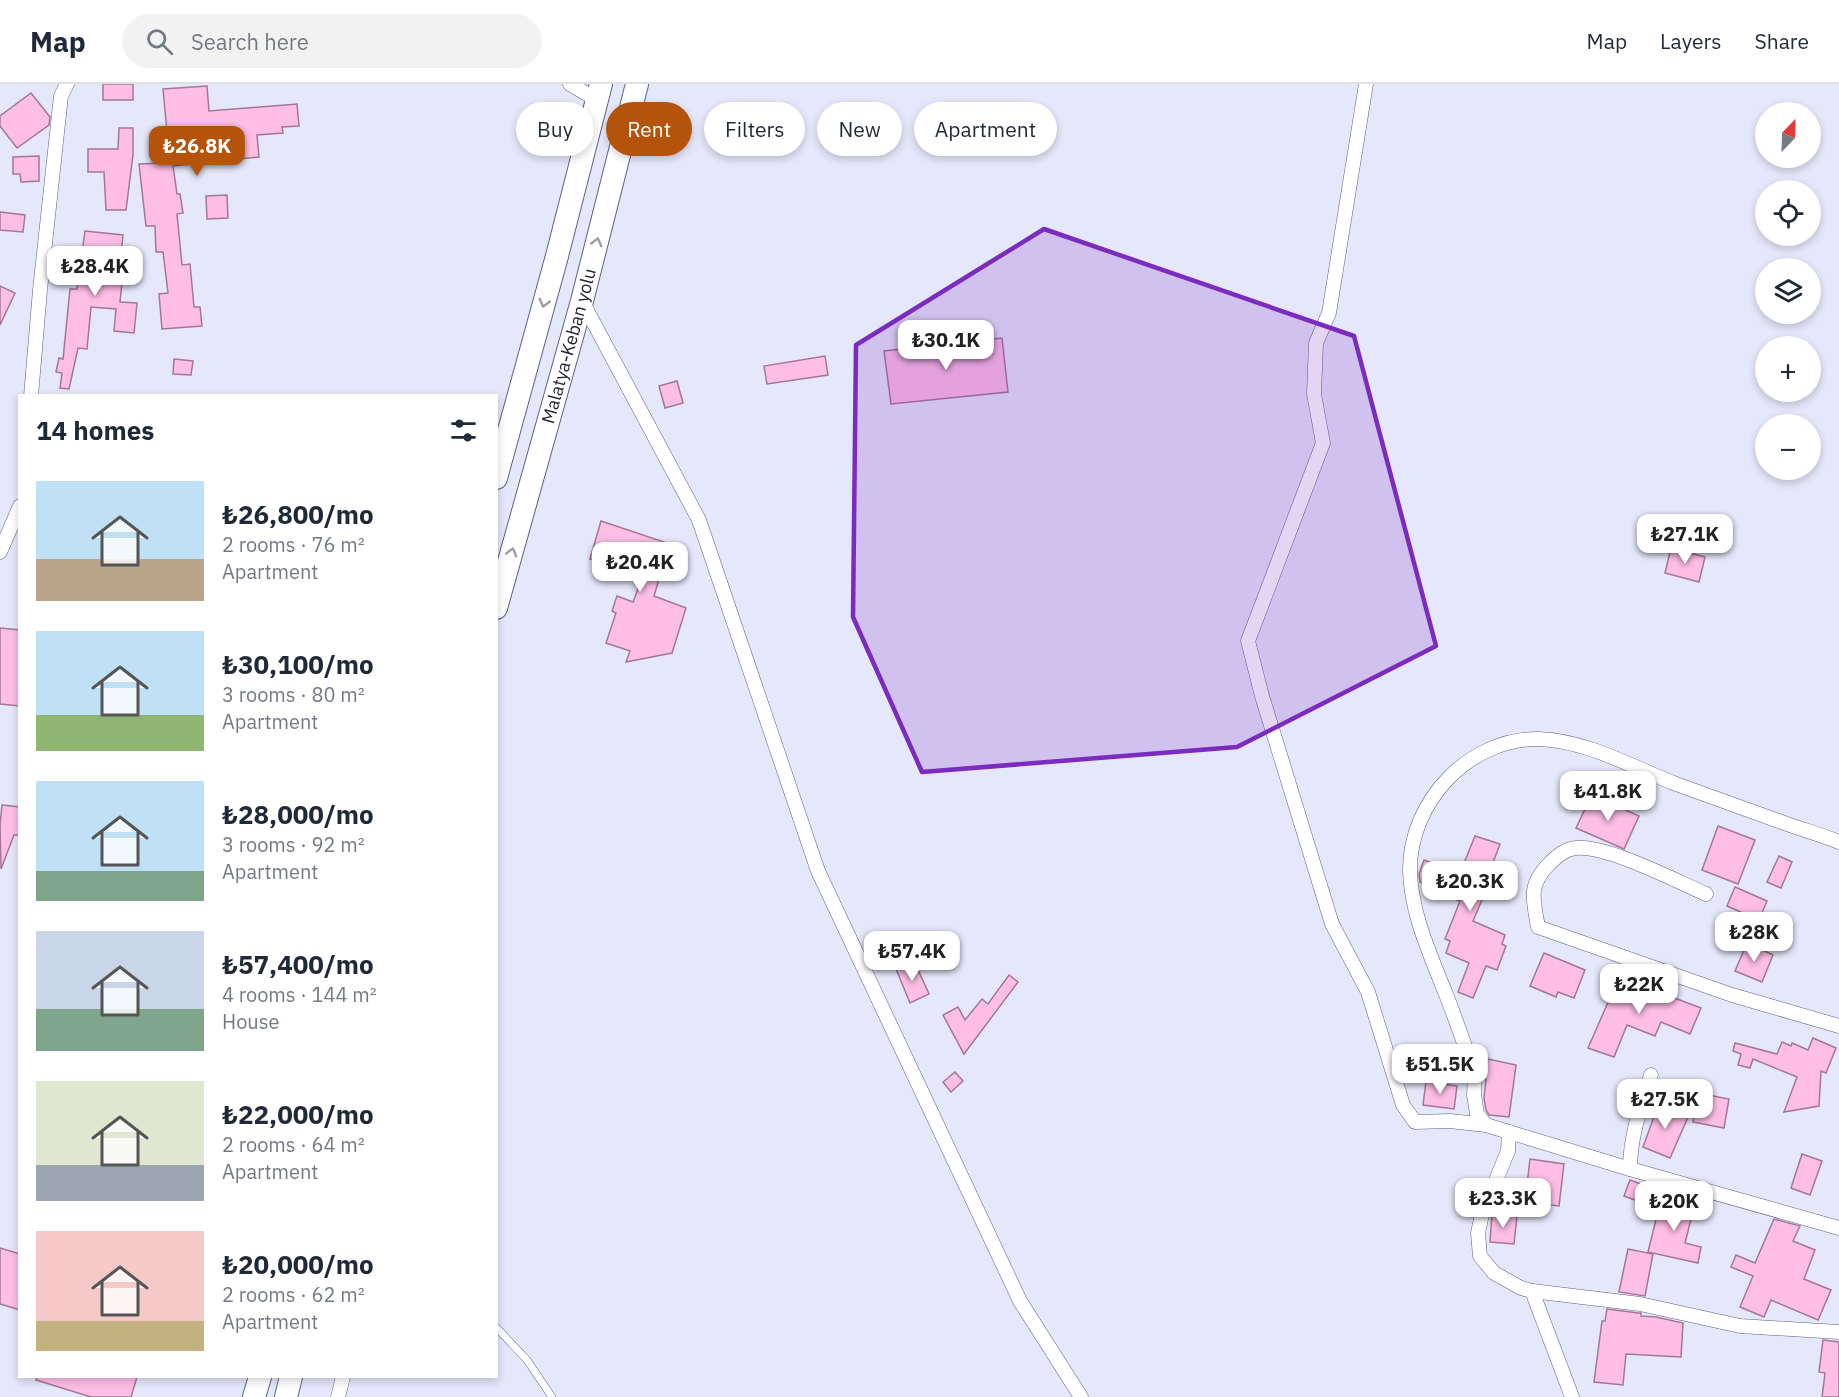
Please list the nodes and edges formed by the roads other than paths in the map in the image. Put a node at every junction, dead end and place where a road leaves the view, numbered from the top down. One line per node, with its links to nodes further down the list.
1 (53, 84): 5 (street)
2 (570, 84): 6 (street)
3 (637, 84): 7 (highway, Malatya-Keban yolu, one-way to 3)
4 (1366, 84): 17 (street)
5 (64, 90): 8 (street)
6 (599, 92): 9 (highway, Malatya-Keban yolu, one-way to 9)
7 (582, 302): 12 (highway, Malatya-Keban yolu, one-way to 7); 31 (street)
8 (32, 394)
9 (498, 471)
10 (18, 511): 11 (street)
11 (0, 552)
12 (498, 601)
13 (1839, 842): 17 (street)
14 (1706, 894): 15 (street)
15 (1839, 1026)
16 (1651, 1075): 19 (street)
17 (1486, 1125): 18 (street)
18 (1509, 1132): 19 (street); 21 (street)
19 (1630, 1169): 20 (street)
20 (1839, 1228)
21 (1532, 1292): 23 (street); 32 (street)
22 (498, 1329): 30 (lane)
23 (1839, 1332)
24 (260, 1378): 27 (highway)
25 (291, 1378): 28 (highway)
26 (343, 1378): 29 (street)
27 (254, 1397)
28 (286, 1397)
29 (338, 1397)
30 (552, 1397)
31 (1081, 1397)
32 (1572, 1397)

